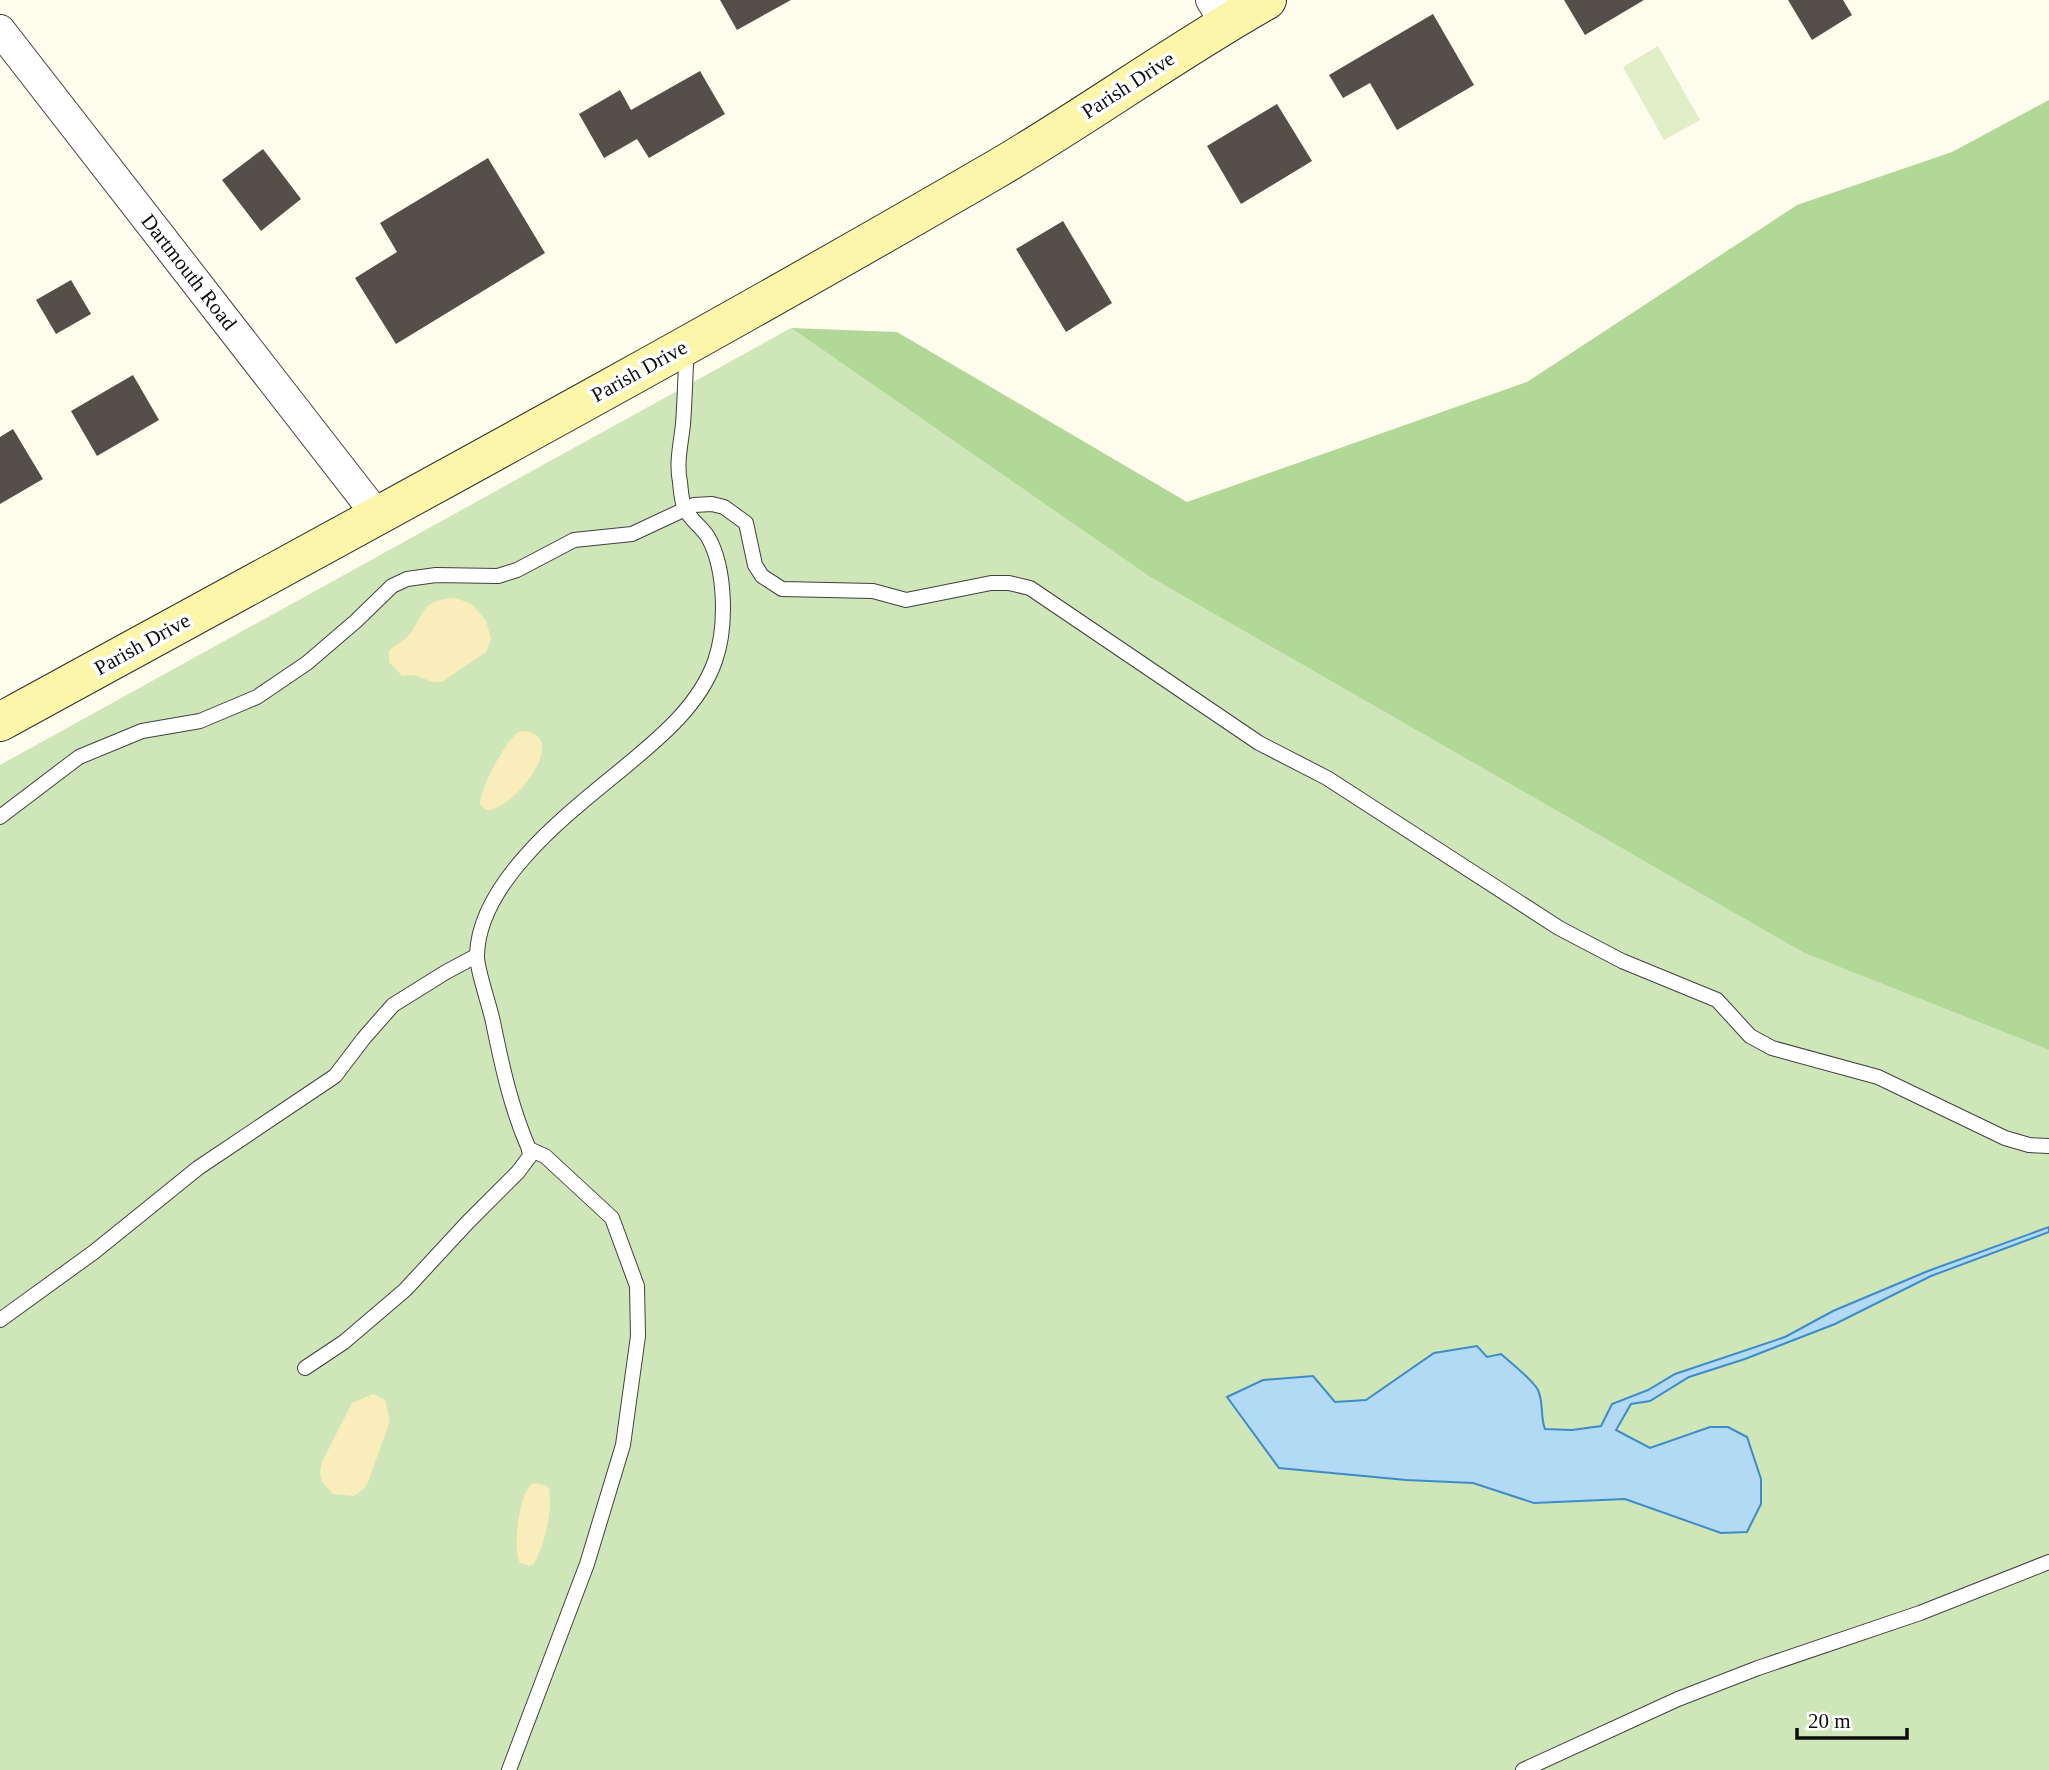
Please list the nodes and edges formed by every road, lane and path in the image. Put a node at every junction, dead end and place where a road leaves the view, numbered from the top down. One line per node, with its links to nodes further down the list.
1 (1266, 0): 2 (street, Parish Drive)
2 (1218, 12): 4 (street, Parish Drive)
3 (0, 30): 6 (street, Dartmouth Road)
4 (687, 344): 5 (lane); 6 (street, Parish Drive)
5 (685, 509): 8 (lane); 9 (lane); 10 (lane)
6 (377, 515): 7 (street, Parish Drive)
7 (0, 722)
8 (0, 817)
9 (476, 956): 11 (lane); 12 (lane)
10 (2049, 1146)
11 (529, 1149): 13 (lane); 15 (lane)
12 (0, 1320)
13 (305, 1368)
14 (2049, 1562): 16 (lane)
15 (509, 1770)
16 (1523, 1770)

